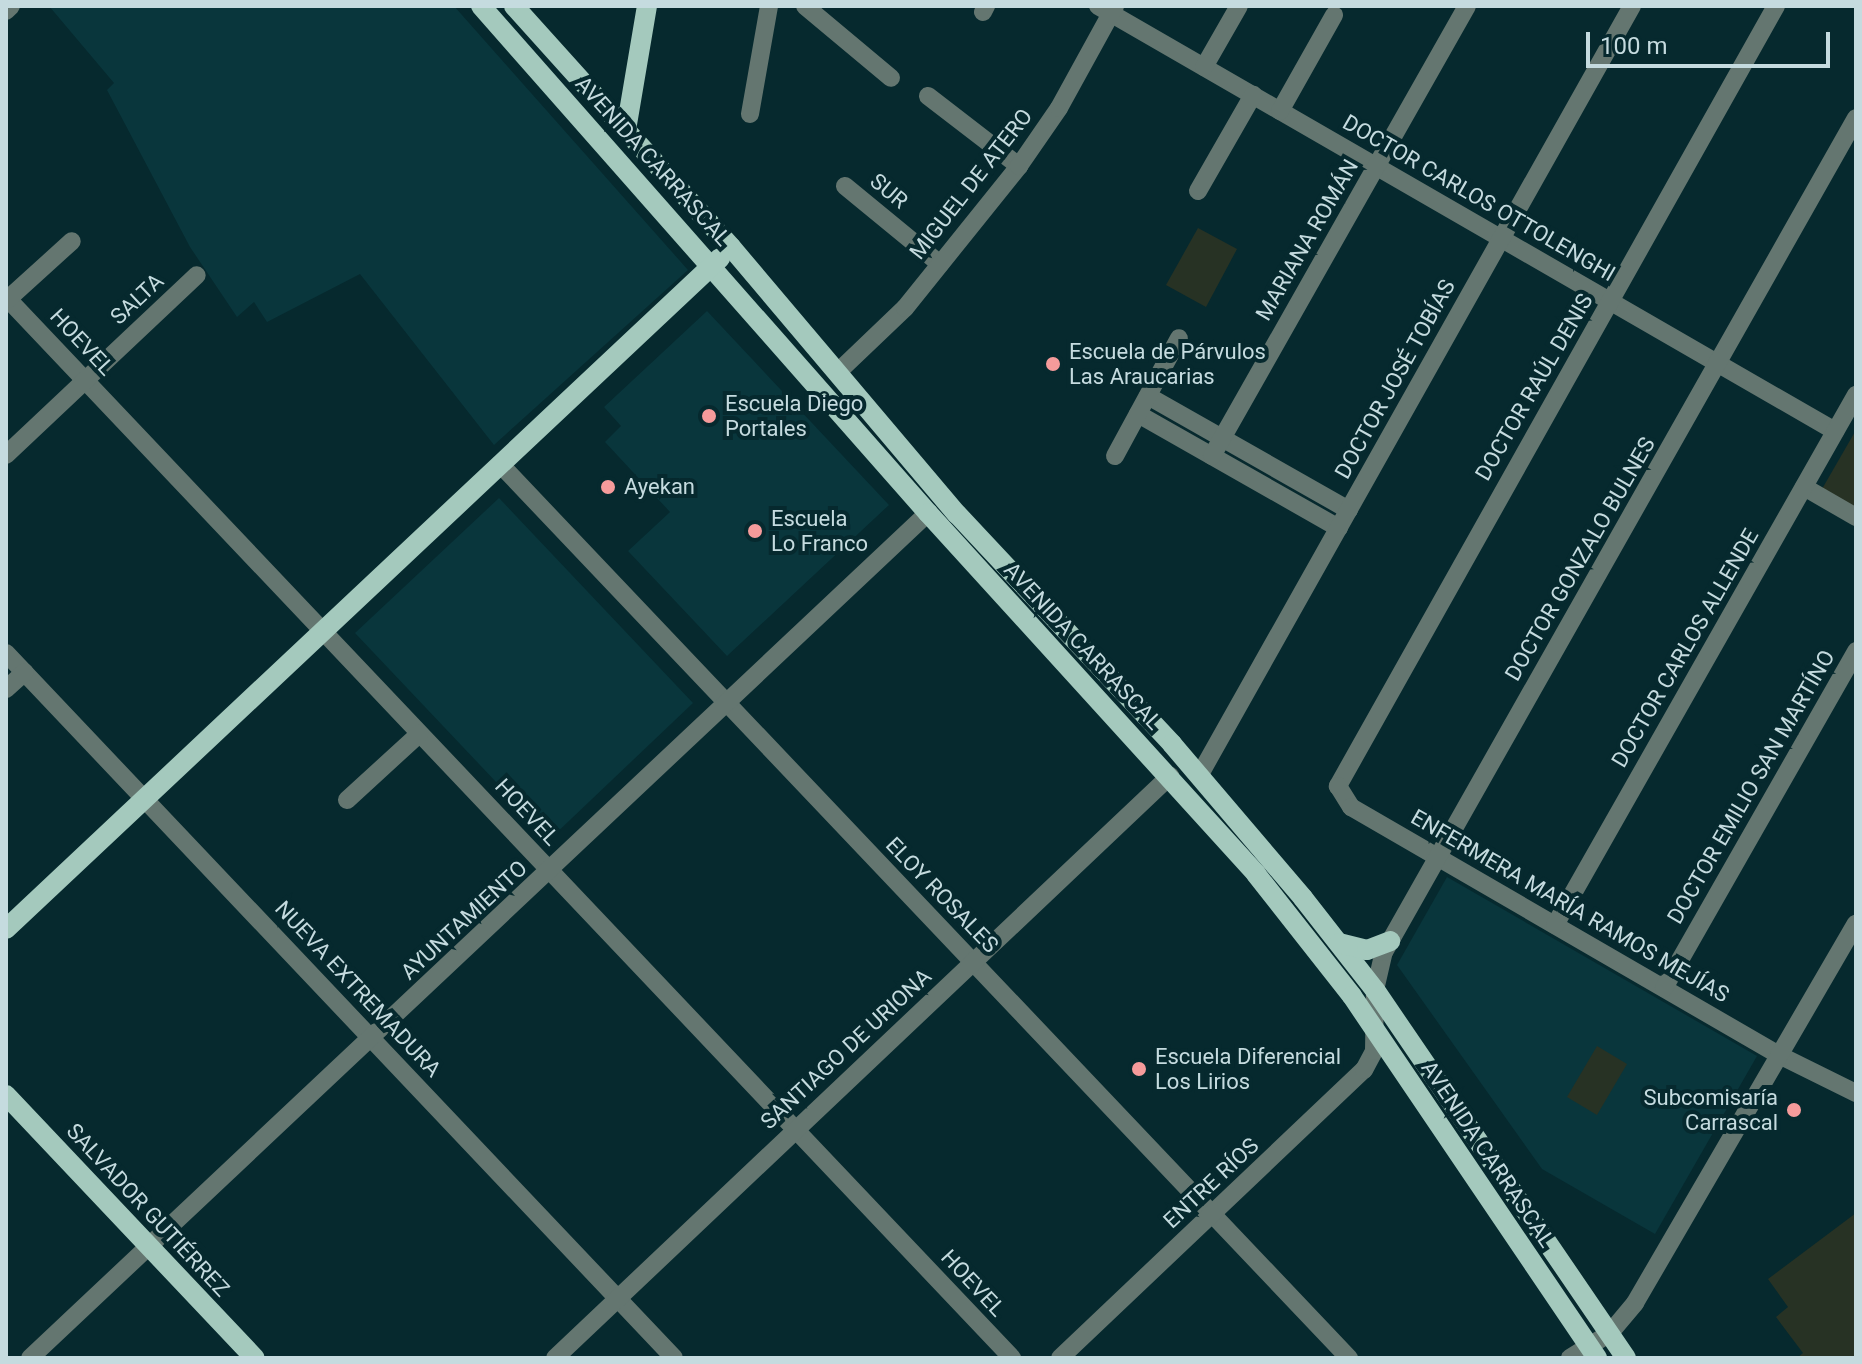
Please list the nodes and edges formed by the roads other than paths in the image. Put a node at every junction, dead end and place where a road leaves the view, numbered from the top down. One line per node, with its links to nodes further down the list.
1 (11, 6): 12 (street)
2 (481, 6): 29 (main road, AVENIDA CARRASCAL)
3 (514, 6): 21 (main road, AVENIDA CARRASCAL)
4 (647, 6): 21 (main road)
5 (769, 6): 19 (street)
6 (805, 6): 15 (street)
7 (1239, 6): 14 (street)
8 (1467, 6): 23 (street, MARIANA ROMÁN)
9 (1632, 6): 26 (street, DOCTOR JOSÉ TOBÍAS)
10 (1776, 6): 33 (street, DOCTOR RAÚL DENIS)
11 (1108, 9): 14 (street, DOCTOR CARLOS OTTOLENGHI); 22 (street, MIGUEL DE ATERO)
12 (6, 11)
13 (1334, 15): 18 (street)
14 (1204, 67): 16 (street, DOCTOR CARLOS OTTOLENGHI)
15 (891, 78)
16 (1253, 95): 18 (street, DOCTOR CARLOS OTTOLENGHI); 25 (street)
17 (928, 96): 22 (street)
18 (1280, 111): 23 (street, DOCTOR CARLOS OTTOLENGHI)
19 (750, 114)
20 (1856, 118): 35 (street, DOCTOR GONZALO BULNES)
21 (626, 130): 28 (main road, AVENIDA CARRASCAL)
22 (1019, 166): 30 (street, MIGUEL DE ATERO)
23 (1376, 167): 26 (street, DOCTOR CARLOS OTTOLENGHI); 42 (street, MARIANA ROMÁN)
24 (845, 186): 30 (street, SUR)
25 (1198, 191)
26 (1501, 239): 33 (street, DOCTOR CARLOS OTTOLENGHI); 48 (street, DOCTOR JOSÉ TOBÍAS)
27 (72, 241): 32 (street, HOEVEL)
28 (731, 247): 29 (main road); 36 (main road, AVENIDA CARRASCAL)
29 (713, 264): 46 (main road); 49 (main road, AVENIDA CARRASCAL)
30 (940, 264): 36 (street, MIGUEL DE ATERO)
31 (197, 275): 37 (street, SALTA)
32 (7, 298): 37 (street, HOEVEL)
33 (1610, 301): 35 (street, DOCTOR CARLOS OTTOLENGHI); 61 (street, DOCTOR RAÚL DENIS)
34 (1179, 338): 39 (street)
35 (1718, 364): 41 (street, DOCTOR CARLOS OTTOLENGHI); 64 (street, DOCTOR GONZALO BULNES)
36 (839, 371): 60 (main road, AVENIDA CARRASCAL)
37 (85, 381): 43 (street, SALTA); 52 (street, HOEVEL)
38 (1856, 395): 41 (street, DOCTOR CARLOS ALLENDE)
39 (1148, 396): 40 (street); 42 (street)
40 (1138, 414): 44 (street); 45 (street)
41 (1835, 431): 47 (street, DOCTOR CARLOS ALLENDE)
42 (1222, 438): 45 (street, MARIANA ROMÁN); 48 (street)
43 (6, 455)
44 (1115, 456)
45 (1212, 456): 51 (street)
46 (500, 464): 52 (main road); 57 (street, ELOY ROSALES)
47 (1804, 487): 50 (street); 67 (street, DOCTOR CARLOS ALLENDE)
48 (1349, 510): 51 (street, DOCTOR JOSÉ TOBÍAS)
49 (928, 513): 57 (street, AYUNTAMIENTO); 59 (main road, AVENIDA CARRASCAL)
50 (1856, 517)
51 (1339, 528): 60 (street, DOCTOR JOSÉ TOBÍAS)
52 (322, 631): 58 (street, HOEVEL); 62 (main road)
53 (1856, 651): 72 (street, DOCTOR EMILIO SAN MARTÍNO)
54 (6, 653): 55 (street, NUEVA EXTREMADURA)
55 (25, 672): 56 (street); 62 (street, NUEVA EXTREMADURA)
56 (6, 689)
57 (727, 704): 65 (street, AYUNTAMIENTO); 71 (street, ELOY ROSALES)
58 (419, 734): 63 (street); 65 (street, HOEVEL)
59 (1170, 776): 71 (street, SANTIAGO DE URIONA); 74 (main road, AVENIDA CARRASCAL)
60 (1199, 776): 70 (main road, AVENIDA CARRASCAL)
61 (1339, 793): 64 (street, ENFERMERA MARÍA RAMOS MEJÍAS)
62 (145, 799): 68 (main road); 75 (street, NUEVA EXTREMADURA)
63 (347, 800)
64 (1438, 857): 67 (street, ENFERMERA MARÍA RAMOS MEJÍAS); 69 (street, DOCTOR GONZALO BULNES)
65 (551, 872): 75 (street, AYUNTAMIENTO); 79 (street, HOEVEL)
66 (1856, 924): 76 (street)
67 (1555, 925): 72 (street, ENFERMERA MARÍA RAMOS MEJÍAS)
68 (6, 929)
69 (1390, 941): 70 (main road); 73 (street, DOCTOR GONZALO BULNES)
70 (1339, 943): 73 (main road, AVENIDA CARRASCAL)
71 (973, 962): 79 (street, SANTIAGO DE URIONA); 80 (street, ELOY ROSALES)
72 (1664, 988): 76 (street, ENFERMERA MARÍA RAMOS MEJÍAS)
73 (1375, 990): 74 (street, DOCTOR GONZALO BULNES); 83 (main road, AVENIDA CARRASCAL)
74 (1377, 1032): 80 (street, ENTRE RÍOS); 84 (main road, AVENIDA CARRASCAL)
75 (372, 1039): 81 (street, AYUNTAMIENTO); 82 (street, NUEVA EXTREMADURA)
76 (1781, 1056): 77 (street, ENFERMERA MARÍA RAMOS MEJÍAS); 83 (street)
77 (1856, 1093)
78 (6, 1095): 81 (main road, SALVADOR GUTIÉRREZ)
79 (795, 1130): 82 (street, SANTIAGO DE URIONA); 89 (street, HOEVEL)
80 (1213, 1214): 90 (street, ENTRE RÍOS); 91 (street, ELOY ROSALES)
81 (149, 1246): 85 (street, AYUNTAMIENTO); 86 (main road, SALVADOR GUTIÉRREZ)
82 (618, 1298): 87 (street, SANTIAGO DE URIONA); 88 (street, NUEVA EXTREMADURA)
83 (1610, 1333): 84 (street); 93 (main road, AVENIDA CARRASCAL)
84 (1594, 1353): 92 (street)
85 (30, 1358)
86 (255, 1358)
87 (555, 1358)
88 (674, 1358)
89 (1012, 1358)
90 (1060, 1358)
91 (1349, 1358)
92 (1570, 1358)
93 (1626, 1358)

